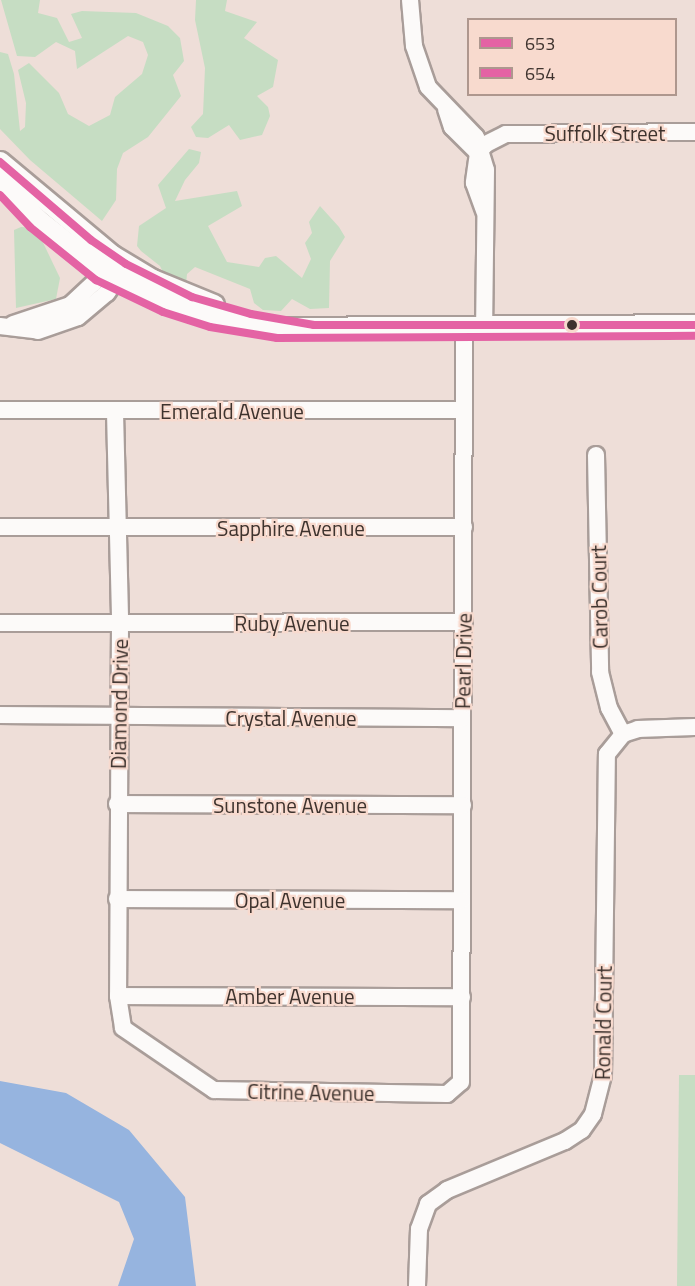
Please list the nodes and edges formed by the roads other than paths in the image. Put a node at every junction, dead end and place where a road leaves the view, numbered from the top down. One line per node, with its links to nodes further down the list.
1 (413, 5): 3 (street)
2 (693, 134): 3 (street, Suffolk Street)
3 (478, 153): 8 (street)
4 (0, 162): 6 (main road)
5 (0, 180): 6 (main road)
6 (114, 268): 7 (main road); 10 (street)
7 (464, 325): 8 (main road); 12 (street, Pearl Drive)
8 (484, 325): 9 (main road)
9 (695, 325)
10 (4, 326)
11 (0, 410): 13 (street, Emerald Avenue)
12 (464, 410): 13 (street, Emerald Avenue); 16 (street, Pearl Drive)
13 (115, 412): 17 (street, Diamond Drive)
14 (596, 455): 25 (street, Carob Court)
15 (0, 527): 17 (street, Sapphire Avenue)
16 (464, 527): 17 (street, Sapphire Avenue); 18 (street, Pearl Drive)
17 (118, 529): 20 (street, Diamond Drive)
18 (464, 622): 20 (street, Ruby Avenue); 23 (street, Pearl Drive)
19 (0, 623): 20 (street, Ruby Avenue)
20 (120, 623): 22 (street, Diamond Drive)
21 (0, 715): 22 (street, Crystal Avenue)
22 (119, 718): 23 (street, Crystal Avenue); 26 (street, Diamond Drive)
23 (462, 718): 27 (street, Pearl Drive)
24 (695, 727): 25 (street)
25 (623, 735): 32 (street, Ronald Court)
26 (117, 804): 27 (street, Sunstone Avenue); 28 (street, Diamond Drive)
27 (463, 805): 29 (street, Pearl Drive)
28 (117, 899): 29 (street, Opal Avenue); 30 (street, Diamond Drive)
29 (462, 900): 31 (street, Pearl Drive)
30 (118, 996): 31 (street, Amber Avenue); 31 (street, Citrine Avenue)
31 (462, 997)
32 (417, 1286)

